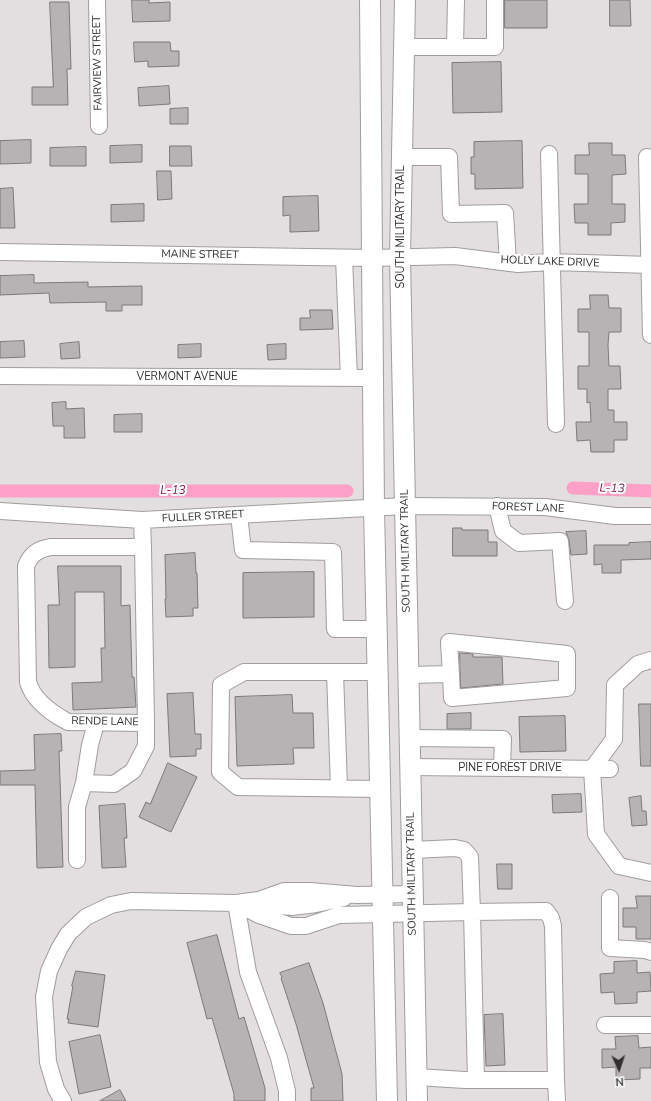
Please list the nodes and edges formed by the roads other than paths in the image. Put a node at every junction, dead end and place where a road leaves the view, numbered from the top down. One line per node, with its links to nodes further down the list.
1 (97, 0): 8 (street, FAIRVIEW STREET)
2 (370, 0): 15 (main road)
3 (404, 0): 6 (main road, SOUTH MILITARY TRAIL)
4 (456, 0): 7 (street)
5 (495, 0): 7 (street)
6 (404, 47): 7 (street); 10 (main road, SOUTH MILITARY TRAIL)
7 (455, 47)
8 (99, 126)
9 (549, 154): 16 (street)
10 (402, 157): 13 (main road, SOUTH MILITARY TRAIL); 17 (street)
11 (647, 157): 18 (street)
12 (0, 252): 14 (street, MAINE STREET)
13 (400, 257): 15 (street, MAINE STREET); 17 (street, HOLLY LAKE DRIVE); 24 (main road, SOUTH MILITARY TRAIL)
14 (344, 258): 15 (street, MAINE STREET); 21 (street)
15 (371, 258): 22 (main road)
16 (551, 262): 17 (street, HOLLY LAKE DRIVE); 18 (street, HOLLY LAKE DRIVE); 23 (street)
17 (508, 263)
18 (650, 265): 19 (street)
19 (651, 335)
20 (0, 376): 21 (street, VERMONT AVENUE)
21 (349, 378): 22 (street, VERMONT AVENUE)
22 (373, 378): 26 (main road)
23 (556, 424)
24 (405, 506): 25 (street, FOREST LANE); 26 (street, FULLER STREET); 38 (main road, SOUTH MILITARY TRAIL)
25 (497, 506): 29 (street, FOREST LANE); 32 (street)
26 (374, 508): 28 (street, FULLER STREET); 33 (main road)
27 (0, 511): 30 (street, FULLER STREET)
28 (239, 515): 30 (street, FULLER STREET); 33 (street)
29 (651, 516)
30 (142, 520): 31 (street, RENDE LANE)
31 (143, 547): 39 (street, RENDE LANE); 40 (street, RENDE LANE)
32 (565, 601)
33 (376, 629): 36 (main road)
34 (651, 660): 44 (street)
35 (335, 672): 36 (street); 47 (street); 47 (street)
36 (377, 672): 48 (main road)
37 (451, 674): 37 (street); 38 (street)
38 (408, 675): 41 (main road, SOUTH MILITARY TRAIL)
39 (96, 723): 40 (street, RENDE LANE); 46 (street)
40 (146, 723): 46 (street)
41 (410, 738): 42 (main road, SOUTH MILITARY TRAIL); 43 (street)
42 (410, 767): 43 (street, PINE FOREST DRIVE); 49 (main road, SOUTH MILITARY TRAIL)
43 (502, 768): 44 (street, PINE FOREST DRIVE)
44 (592, 769): 45 (street, PINE FOREST DRIVE); 51 (street)
45 (610, 769)
46 (84, 783): 50 (street)
47 (339, 788): 48 (street)
48 (380, 789): 52 (main road)
49 (412, 850): 53 (main road, SOUTH MILITARY TRAIL); 58 (street)
50 (76, 860)
51 (651, 873)
52 (382, 894): 53 (street); 54 (street); 60 (main road)
53 (413, 894): 61 (main road, SOUTH MILITARY TRAIL)
54 (357, 895): 56 (street); 59 (street)
55 (610, 898): 62 (street)
56 (259, 900): 57 (street); 59 (street)
57 (236, 903): 59 (street); 68 (street); 69 (street)
58 (472, 912): 61 (street); 66 (street); 67 (street)
59 (276, 913): 60 (street)
60 (382, 914): 61 (street); 70 (main road)
61 (413, 914): 65 (main road, SOUTH MILITARY TRAIL)
62 (651, 952)
63 (651, 1024): 64 (street)
64 (605, 1026)
65 (417, 1077): 66 (street); 71 (main road, SOUTH MILITARY TRAIL)
66 (476, 1080): 67 (street)
67 (556, 1080): 72 (street)
68 (63, 1101)
69 (287, 1101)
70 (387, 1101)
71 (417, 1101)
72 (557, 1101)

